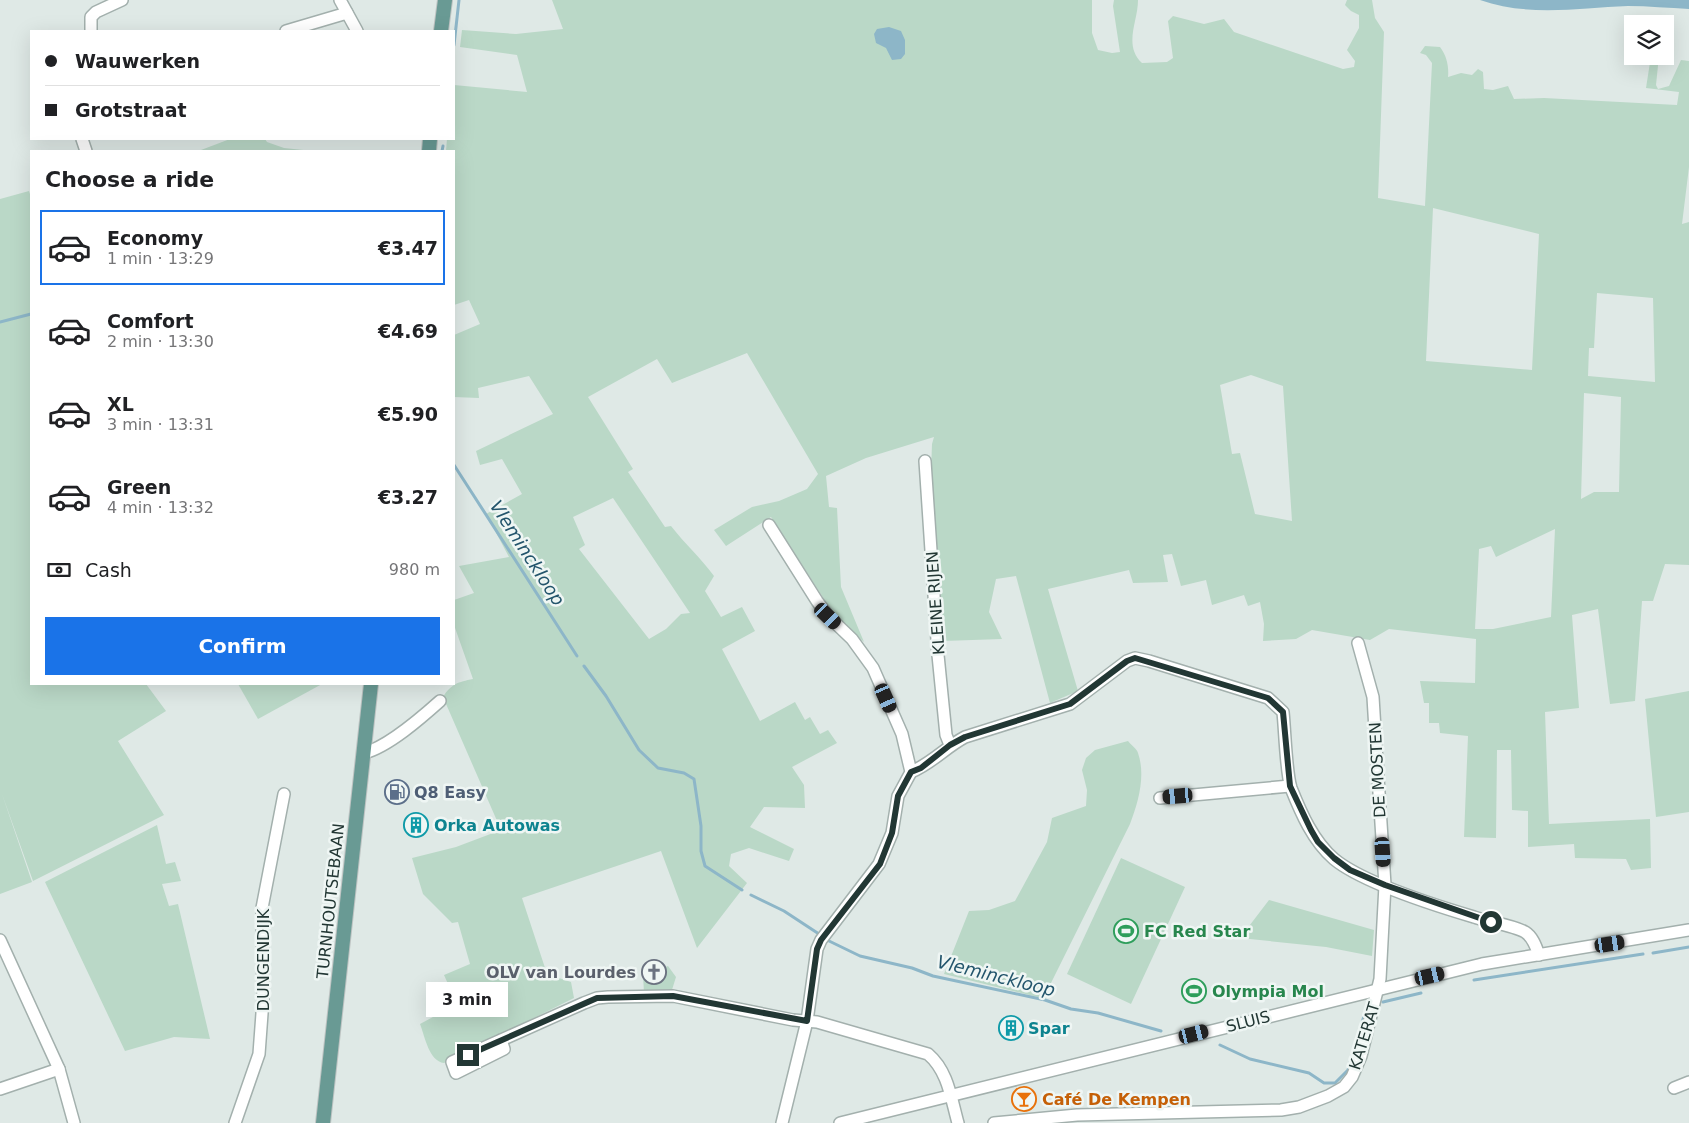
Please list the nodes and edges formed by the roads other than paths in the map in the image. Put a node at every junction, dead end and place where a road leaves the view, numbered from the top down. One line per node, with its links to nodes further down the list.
1 (122, 0): 5 (street)
2 (340, 0): 4 (street)
3 (445, 0): 8 (main road)
4 (347, 13): 6 (street); 7 (street)
5 (91, 30)
6 (289, 30)
7 (356, 30)
8 (442, 30)
9 (925, 461): 14 (street, KLEINE RIJEN)
10 (769, 525): 16 (street)
11 (1358, 643): 20 (street, DE MOSTEN)
12 (371, 685): 15 (main road, TURNHOUTSEBAAN)
13 (440, 701): 15 (street)
14 (950, 745): 16 (street); 17 (street)
15 (364, 753): 34 (main road, TURNHOUTSEBAAN)
16 (911, 772): 25 (street)
17 (1290, 786): 19 (street); 20 (street)
18 (284, 794): 33 (street, DUNGENDIJK)
19 (1160, 798)
20 (1385, 885): 23 (street); 24 (street, DE MOSTEN)
21 (1689, 930): 23 (street, SLUIS)
22 (0, 940): 27 (street)
23 (1538, 955): 24 (street, SLUIS)
24 (1378, 989): 31 (street, SLUIS); 38 (street, KATERAT)
25 (807, 1021): 26 (street); 31 (street); 35 (street)
26 (501, 1040)
27 (60, 1069): 30 (street); 32 (street)
28 (1689, 1082): 29 (street)
29 (1674, 1088)
30 (0, 1089)
31 (950, 1094): 36 (street, SLUIS); 37 (street)
32 (74, 1123)
33 (235, 1123)
34 (323, 1123)
35 (782, 1123)
36 (840, 1123)
37 (958, 1123)
38 (994, 1123)

